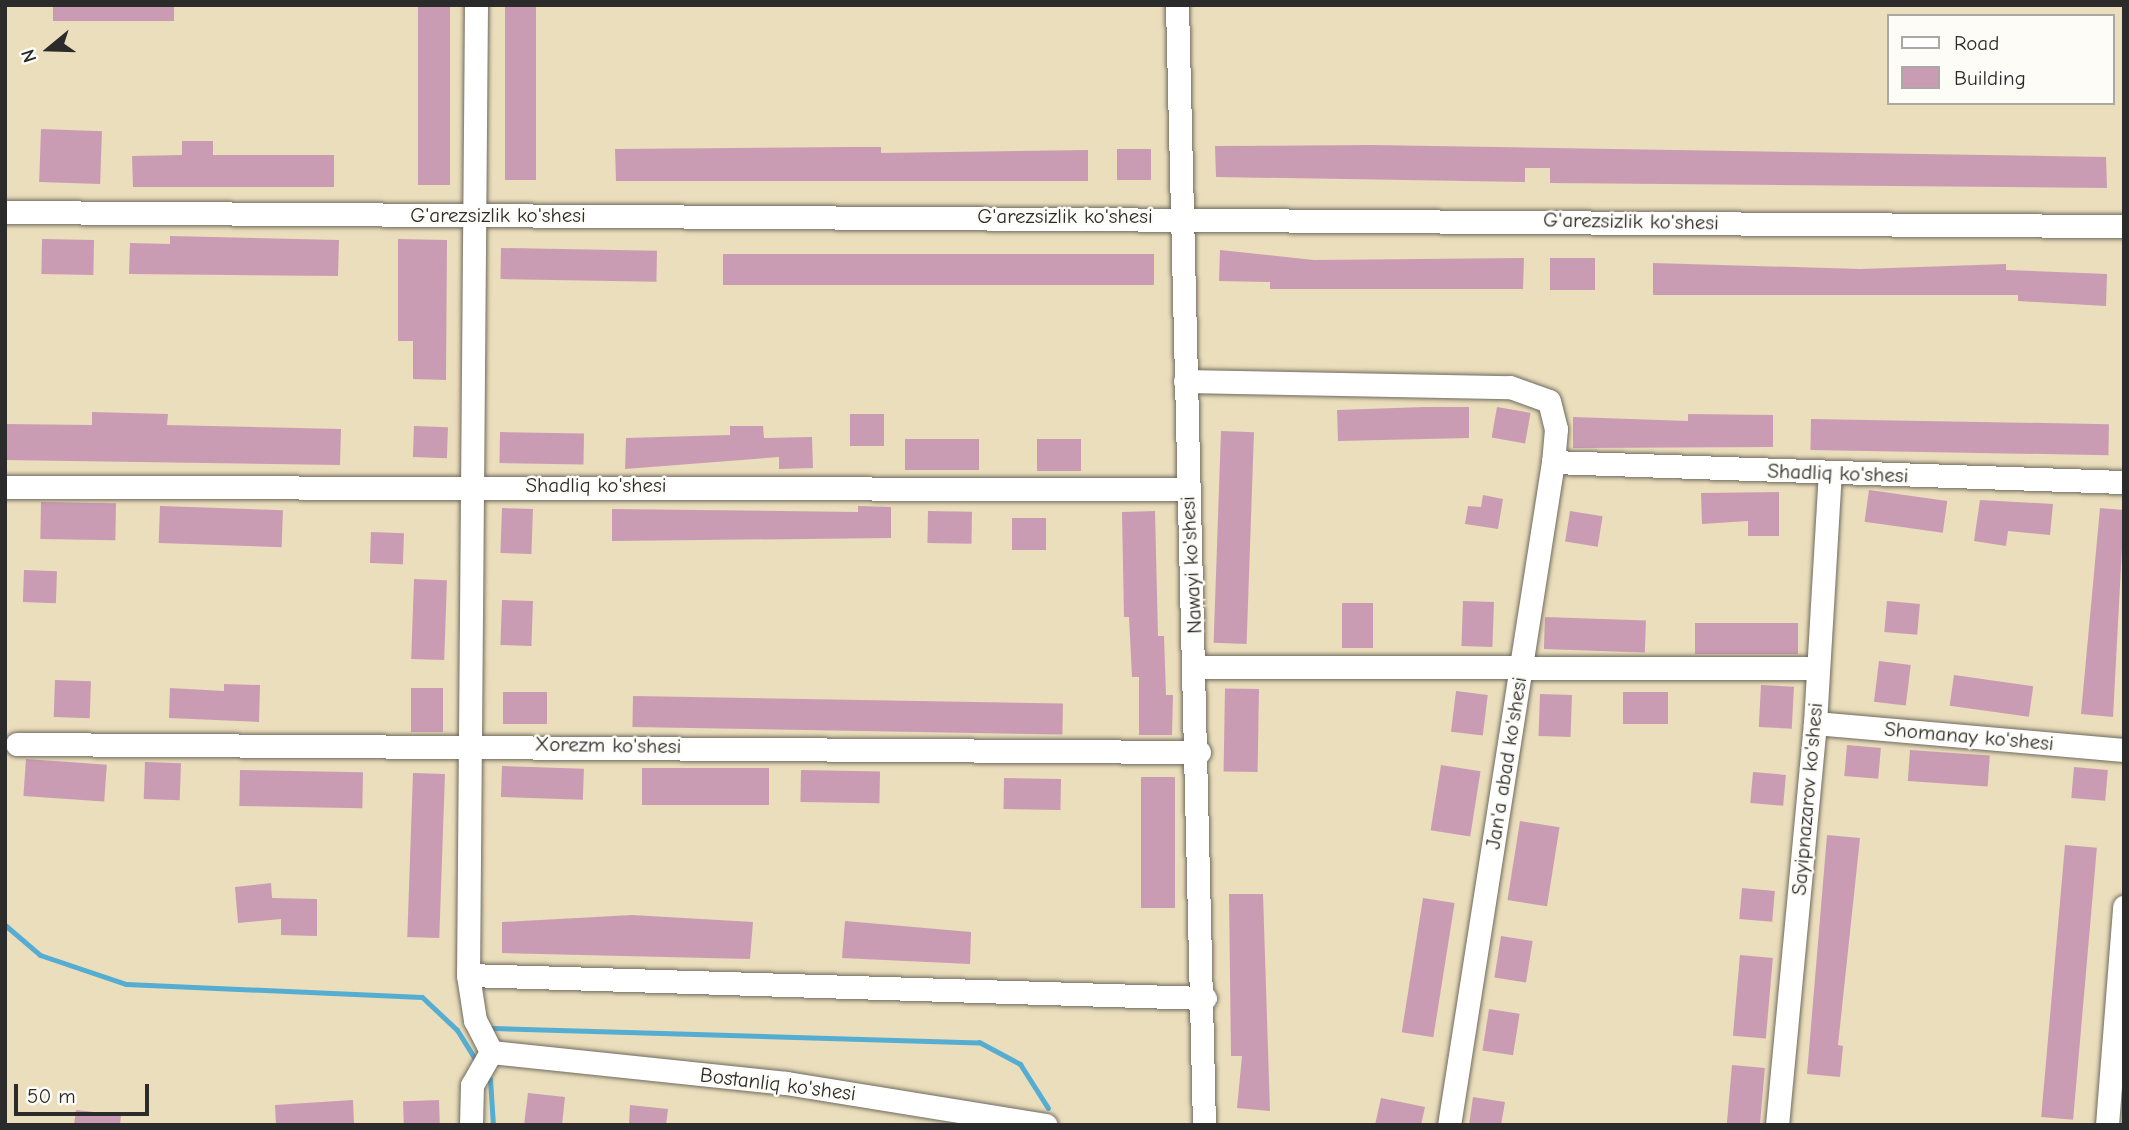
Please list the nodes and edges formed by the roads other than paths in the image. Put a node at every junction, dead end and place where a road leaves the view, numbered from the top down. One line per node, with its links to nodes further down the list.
1 (476, 5): 4 (street)
2 (1177, 5): 5 (street, Nawayi ko'shesi)
3 (5, 212): 4 (street, G'arezsizlik ko'shesi)
4 (472, 215): 5 (street, G'arezsizlik ko'shesi); 11 (street)
5 (1181, 216): 6 (street, G'arezsizlik ko'shesi); 7 (street, Nawayi ko'shesi)
6 (2124, 226)
7 (1185, 381): 8 (street, Jan'a abad ko'shesi); 13 (street, Nawayi ko'shesi)
8 (1553, 462): 9 (street, Shadliq ko'shesi); 16 (street, Jan'a abad ko'shesi)
9 (1830, 473): 10 (street, Shadliq ko'shesi); 15 (street, Sayipnazarov ko'shesi)
10 (2124, 482)
11 (473, 485): 12 (street, Shadliq ko'shesi); 13 (street, Shadliq ko'shesi); 19 (street)
12 (5, 487)
13 (1187, 489): 14 (street, Nawayi ko'shesi)
14 (1197, 667): 16 (street); 21 (street, Nawayi ko'shesi)
15 (1817, 668): 16 (street); 17 (street, Sayipnazarov ko'shesi)
16 (1520, 670): 30 (street, Jan'a abad ko'shesi)
17 (1815, 723): 20 (street, Shomanay ko'shesi); 31 (street, Sayipnazarov ko'shesi)
18 (17, 744): 19 (street, Xorezm ko'shesi)
19 (469, 744): 21 (street, Xorezm ko'shesi); 23 (street)
20 (2124, 750)
21 (1199, 752): 24 (street, Nawayi ko'shesi)
22 (2124, 907): 25 (street)
23 (468, 975): 24 (street); 26 (street)
24 (1205, 998): 29 (street, Nawayi ko'shesi)
25 (2120, 1009): 32 (street)
26 (499, 1053): 27 (street); 28 (street, Bostanliq ko'shesi)
27 (471, 1125)
28 (1046, 1125)
29 (1204, 1125)
30 (1449, 1125)
31 (1777, 1125)
32 (2107, 1125)

